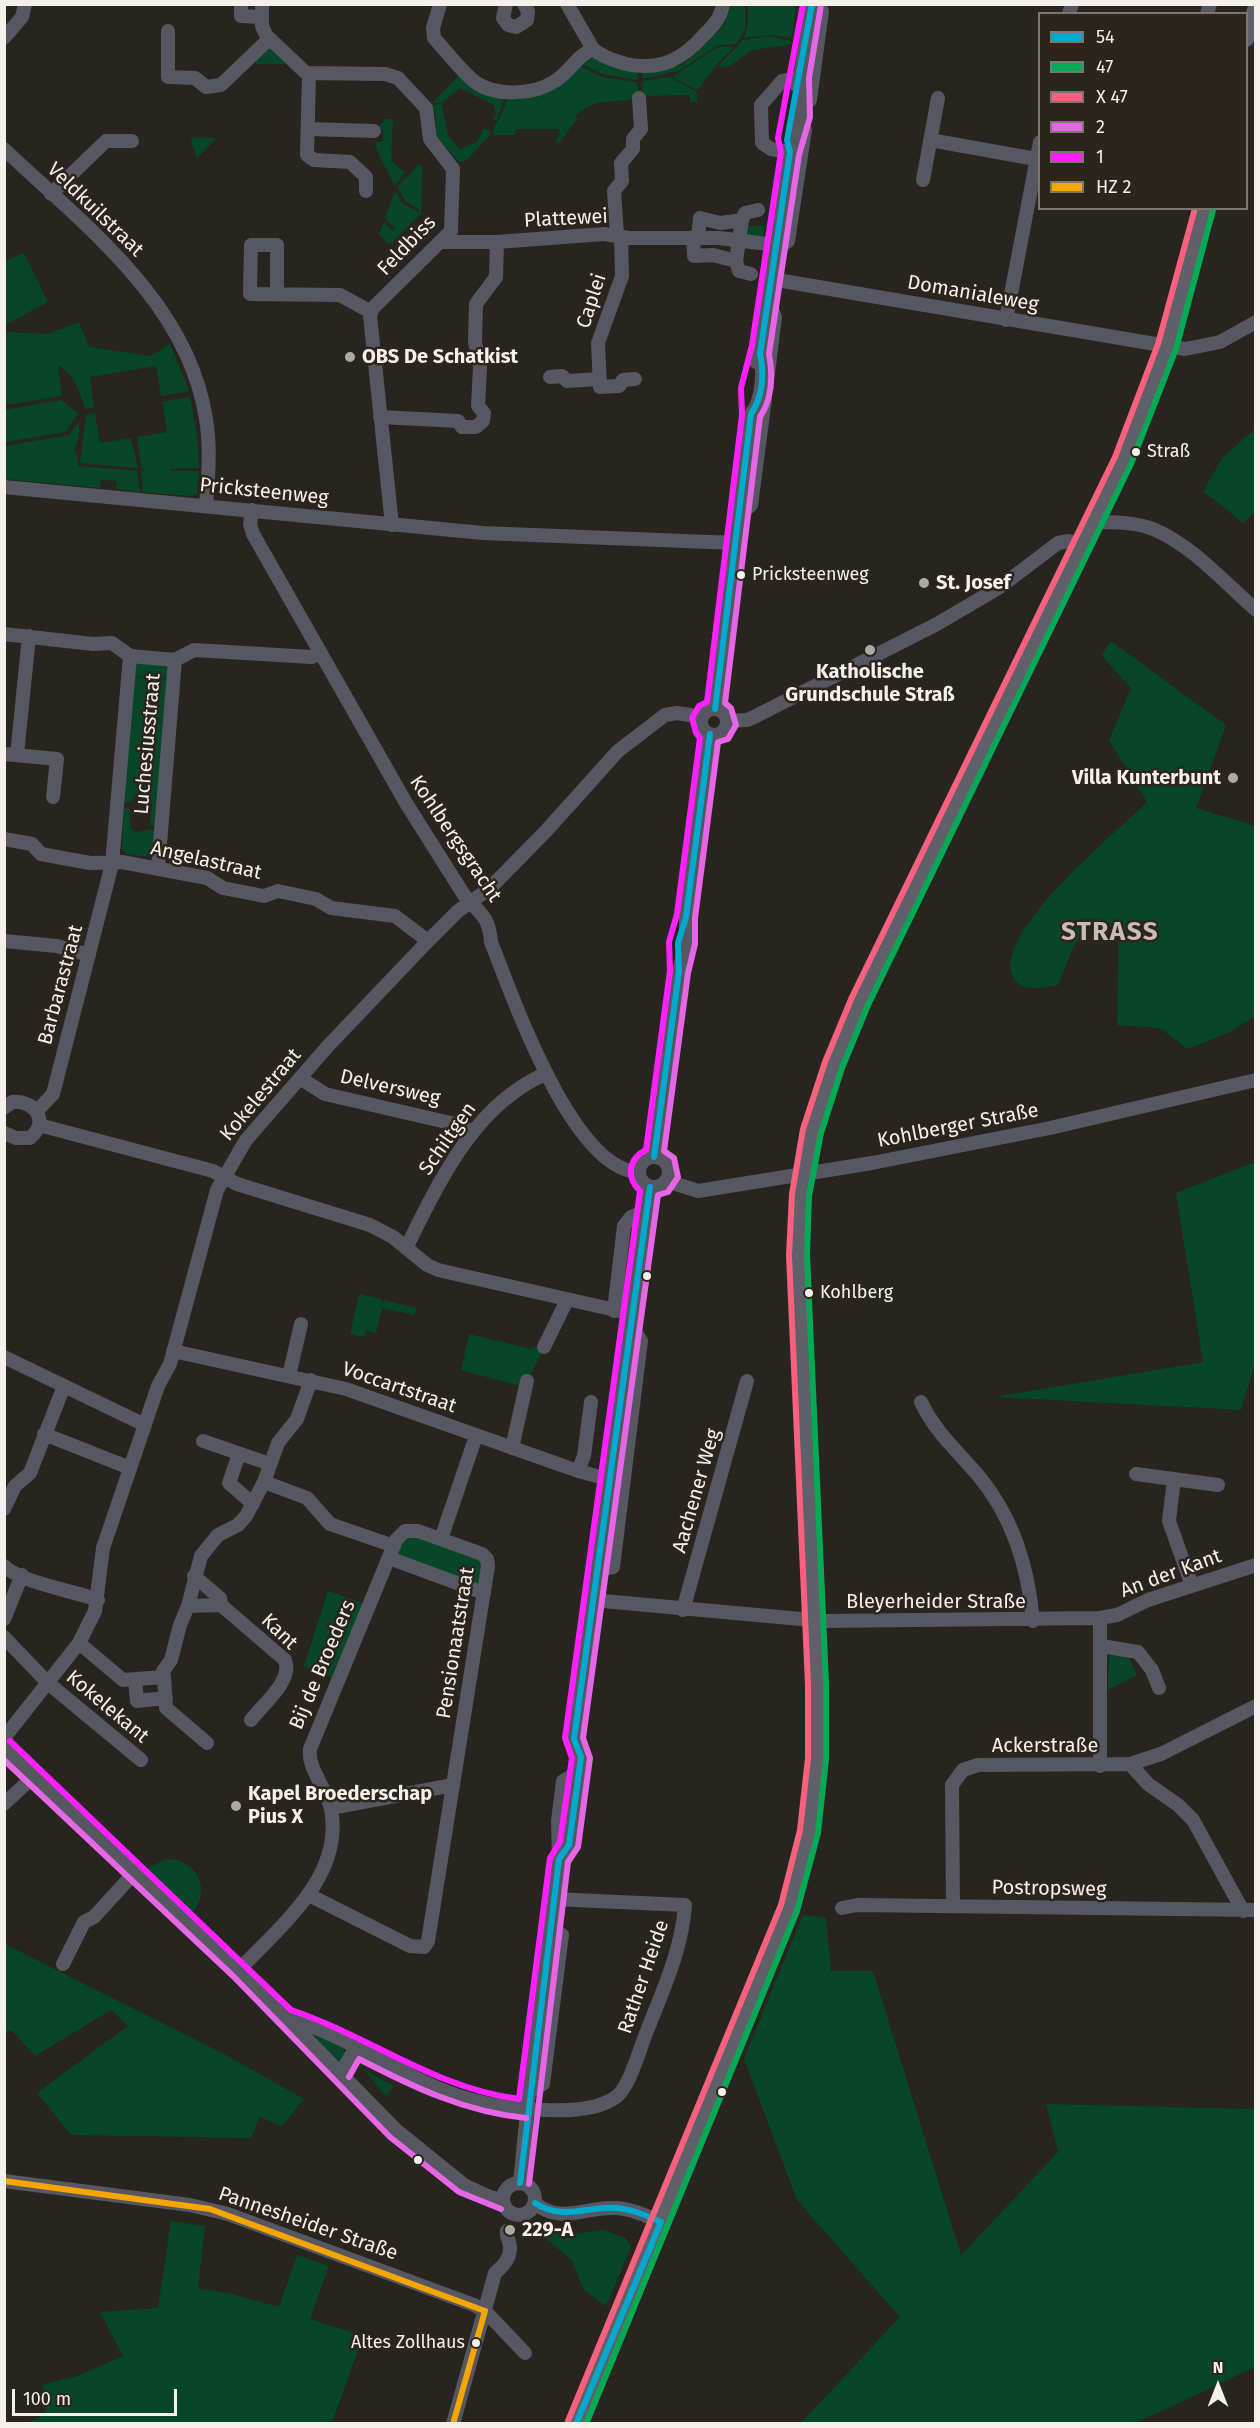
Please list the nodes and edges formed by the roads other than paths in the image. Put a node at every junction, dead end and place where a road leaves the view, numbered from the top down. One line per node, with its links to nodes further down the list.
1 (25, 4): 13 (street)
2 (241, 4): 10 (street)
3 (440, 4): 15 (street)
4 (506, 4): 8 (street)
5 (567, 4): 15 (street)
6 (723, 4): 15 (street)
7 (813, 4): 17 (street); 41 (street)
8 (528, 6)
9 (1256, 7): 12 (main road)
10 (262, 11): 14 (street)
11 (168, 31): 14 (street)
12 (1248, 33)
13 (4, 38)
14 (269, 39): 16 (street)
15 (592, 49)
16 (309, 74): 20 (street); 33 (street, Feldbiss)
17 (800, 78): 26 (street); 26 (street)
18 (639, 98): 35 (street, Caplei)
19 (938, 98): 22 (street)
20 (308, 129): 21 (street); 29 (street)
21 (374, 131)
22 (930, 140): 27 (street); 28 (street)
23 (132, 141): 30 (street)
24 (4, 149): 30 (street, Veldkuilstraat)
25 (1038, 150): 27 (street)
26 (790, 152): 41 (street)
27 (1036, 159): 48 (street)
28 (923, 180)
29 (366, 191)
30 (51, 194): 56 (street, Veldkuilstraat)
31 (758, 210): 34 (street)
32 (1203, 210): 50 (main road)
33 (453, 218): 38 (street, Feldbiss); 39 (street)
34 (742, 220): 36 (street); 37 (street)
35 (619, 235): 36 (street, Plattewei); 40 (street, Plattewei); 53 (street, Caplei)
36 (696, 237): 37 (street, Plattewei); 42 (street)
37 (739, 240): 41 (street, Plattewei); 42 (street)
38 (440, 242): 39 (street, Plattewei); 47 (street, Feldbiss)
39 (477, 242): 40 (street, Plattewei)
40 (497, 242): 54 (street)
41 (776, 248): 44 (street)
42 (736, 261): 43 (street)
43 (750, 274)
44 (771, 279): 46 (street); 48 (street, Domanialeweg)
45 (277, 294): 45 (street); 47 (street)
46 (768, 300): 58 (street); 58 (street)
47 (371, 312): 54 (street)
48 (1006, 320): 50 (street, Domanialeweg)
49 (1256, 322): 50 (street, Domanialeweg)
50 (1167, 347): 59 (main road)
51 (550, 377): 53 (street)
52 (635, 379): 53 (street)
53 (600, 388)
54 (380, 417): 60 (street)
55 (4, 487): 56 (street, Pricksteenweg)
56 (206, 506): 57 (street, Pricksteenweg)
57 (252, 510): 60 (street, Pricksteenweg); 66 (street, Kohlbergsgracht)
58 (736, 519): 61 (street)
59 (1093, 522): 62 (main road); 63 (street)
60 (392, 525): 61 (street, Pricksteenweg)
61 (735, 543): 69 (street)
62 (1081, 547): 71 (street); 91 (main road)
63 (1256, 610)
64 (4, 634): 65 (street)
65 (28, 636): 67 (street); 73 (street)
66 (320, 653): 68 (street); 78 (street, Kohlbergsgracht)
67 (130, 656): 68 (street); 76 (street, Luchesiusstraat)
68 (175, 660): 77 (street, Luchesiusstraat)
69 (715, 709): 70 (street); 71 (street)
70 (702, 717): 72 (street); 78 (street, Kokelestraat)
71 (727, 721): 72 (street)
72 (710, 734): 89 (street)
73 (10, 754): 74 (street)
74 (53, 797)
75 (4, 839): 76 (street, Angelastraat)
76 (112, 864): 77 (street, Angelastraat); 81 (street, Barbarastraat)
77 (158, 868): 79 (street, Angelastraat)
78 (471, 903): 79 (street, Kokelestraat); 82 (street, Kohlbergsgracht)
79 (428, 940): 83 (street, Kokelestraat)
80 (4, 941): 81 (street)
81 (89, 955): 86 (street, Barbarastraat)
82 (545, 1074): 87 (street, Schiltgen); 90 (street, Kohlbergsgracht)
83 (300, 1078): 87 (street, Delversweg); 92 (street, Kokelestraat)
84 (1256, 1080): 91 (street, Kohlberger Straße)
85 (4, 1108): 86 (street)
86 (38, 1118): 88 (street); 92 (street)
87 (473, 1132): 96 (street, Schiltgen)
88 (4, 1133)
89 (654, 1157): 90 (street); 93 (street)
90 (639, 1172): 94 (street)
91 (803, 1174): 93 (street, Kohlberger Straße); 143 (main road)
92 (224, 1176): 96 (street); 102 (street, Kokelestraat)
93 (667, 1181): 94 (street)
94 (650, 1187): 95 (street)
95 (648, 1211): 98 (street); 99 (street)
96 (406, 1248): 97 (street)
97 (567, 1300): 98 (street); 101 (street)
98 (614, 1311): 99 (street)
99 (632, 1320): 121 (street); 131 (street)
100 (301, 1324): 104 (street)
101 (544, 1347)
102 (173, 1351): 104 (street, Voccartstraat); 111 (street, Kokelestraat)
103 (4, 1357): 108 (street)
104 (289, 1376): 105 (street, Voccartstraat)
105 (311, 1380): 113 (street, Voccartstraat); 117 (street)
106 (527, 1381): 115 (street)
107 (747, 1381): 140 (street, Aachener Weg)
108 (64, 1386): 111 (street); 112 (street)
109 (591, 1402): 119 (street)
110 (921, 1402): 144 (street)
111 (145, 1425): 118 (street, Kokelestraat)
112 (44, 1434): 118 (street); 126 (street)
113 (476, 1436): 115 (street, Voccartstraat); 127 (street)
114 (203, 1441): 116 (street)
115 (512, 1448): 119 (street, Voccartstraat)
116 (239, 1454): 117 (street); 125 (street)
117 (270, 1464): 123 (street)
118 (130, 1468): 136 (street, Kokelestraat)
119 (578, 1471): 121 (street, Voccartstraat)
120 (1136, 1474): 122 (street)
121 (608, 1479): 131 (street)
122 (1174, 1479): 124 (street); 134 (street)
123 (264, 1482): 125 (street); 128 (street)
124 (1218, 1485)
125 (253, 1504): 133 (street)
126 (4, 1509)
127 (441, 1539): 128 (street); 135 (street, Pensionaatstraat)
128 (392, 1552): 135 (street); 164 (street, Bij de Broeders)
129 (1256, 1565): 134 (street, An der Kant)
130 (4, 1566): 132 (street)
131 (596, 1570): 137 (street)
132 (22, 1575): 136 (street); 142 (street)
133 (194, 1576): 138 (street, Kant); 139 (street)
134 (1192, 1586): 141 (street, An der Kant)
135 (484, 1593): 162 (street, Pensionaatstraat)
136 (98, 1600): 146 (street, Kokelestraat)
137 (592, 1600): 140 (street, Bleyerheider Straße); 167 (street)
138 (220, 1605): 139 (street); 154 (street, Kant)
139 (188, 1606): 148 (street)
140 (683, 1610): 143 (street, Bleyerheider Straße)
141 (1100, 1618): 144 (street, Bleyerheider Straße); 147 (street)
142 (4, 1619)
143 (814, 1621): 144 (street, Bleyerheider Straße); 181 (main road)
144 (1033, 1621)
145 (4, 1637): 150 (street, Kokelekant)
146 (79, 1643): 149 (street); 150 (street, Kokelestraat)
147 (1101, 1646): 151 (street); 160 (street)
148 (164, 1677): 149 (street); 152 (street)
149 (135, 1680): 152 (street)
150 (48, 1683): 155 (street, Kokelestraat); 158 (street, Kokelekant)
151 (1159, 1688)
152 (166, 1698): 156 (street)
153 (1256, 1706): 159 (street, Ackerstraße)
154 (251, 1720)
155 (4, 1738)
156 (207, 1743)
157 (4, 1747): 161 (street)
158 (141, 1760)
159 (1130, 1764): 160 (street, Ackerstraße); 170 (street)
160 (1100, 1766): 168 (street, Ackerstraße)
161 (34, 1776): 163 (street); 165 (street)
162 (453, 1785): 164 (street); 166 (street, Pensionaatstraat)
163 (4, 1804)
164 (331, 1808): 166 (street, Bij de Broeders)
165 (135, 1872): 171 (street); 172 (street)
166 (309, 1895): 172 (street, Bij de Broeders)
167 (554, 1899): 176 (street); 176 (street, Rather Heide)
168 (953, 1906): 169 (street, Postropsweg); 170 (street, Postropsweg)
169 (842, 1908)
170 (1249, 1910)
171 (63, 1964)
172 (239, 1970): 173 (street)
173 (286, 2018): 174 (street); 175 (street)
174 (356, 2048): 175 (street); 176 (street)
175 (341, 2073): 179 (street)
176 (527, 2109): 178 (street)
177 (4, 2181): 183 (street, Pannesheider Straße)
178 (520, 2183): 179 (street); 180 (street)
179 (503, 2200): 180 (street)
180 (535, 2203): 181 (street)
181 (661, 2222): 186 (main road)
182 (507, 2231): 183 (street)
183 (485, 2311): 184 (street); 185 (street)
184 (525, 2353)
185 (453, 2424)
186 (576, 2424)

